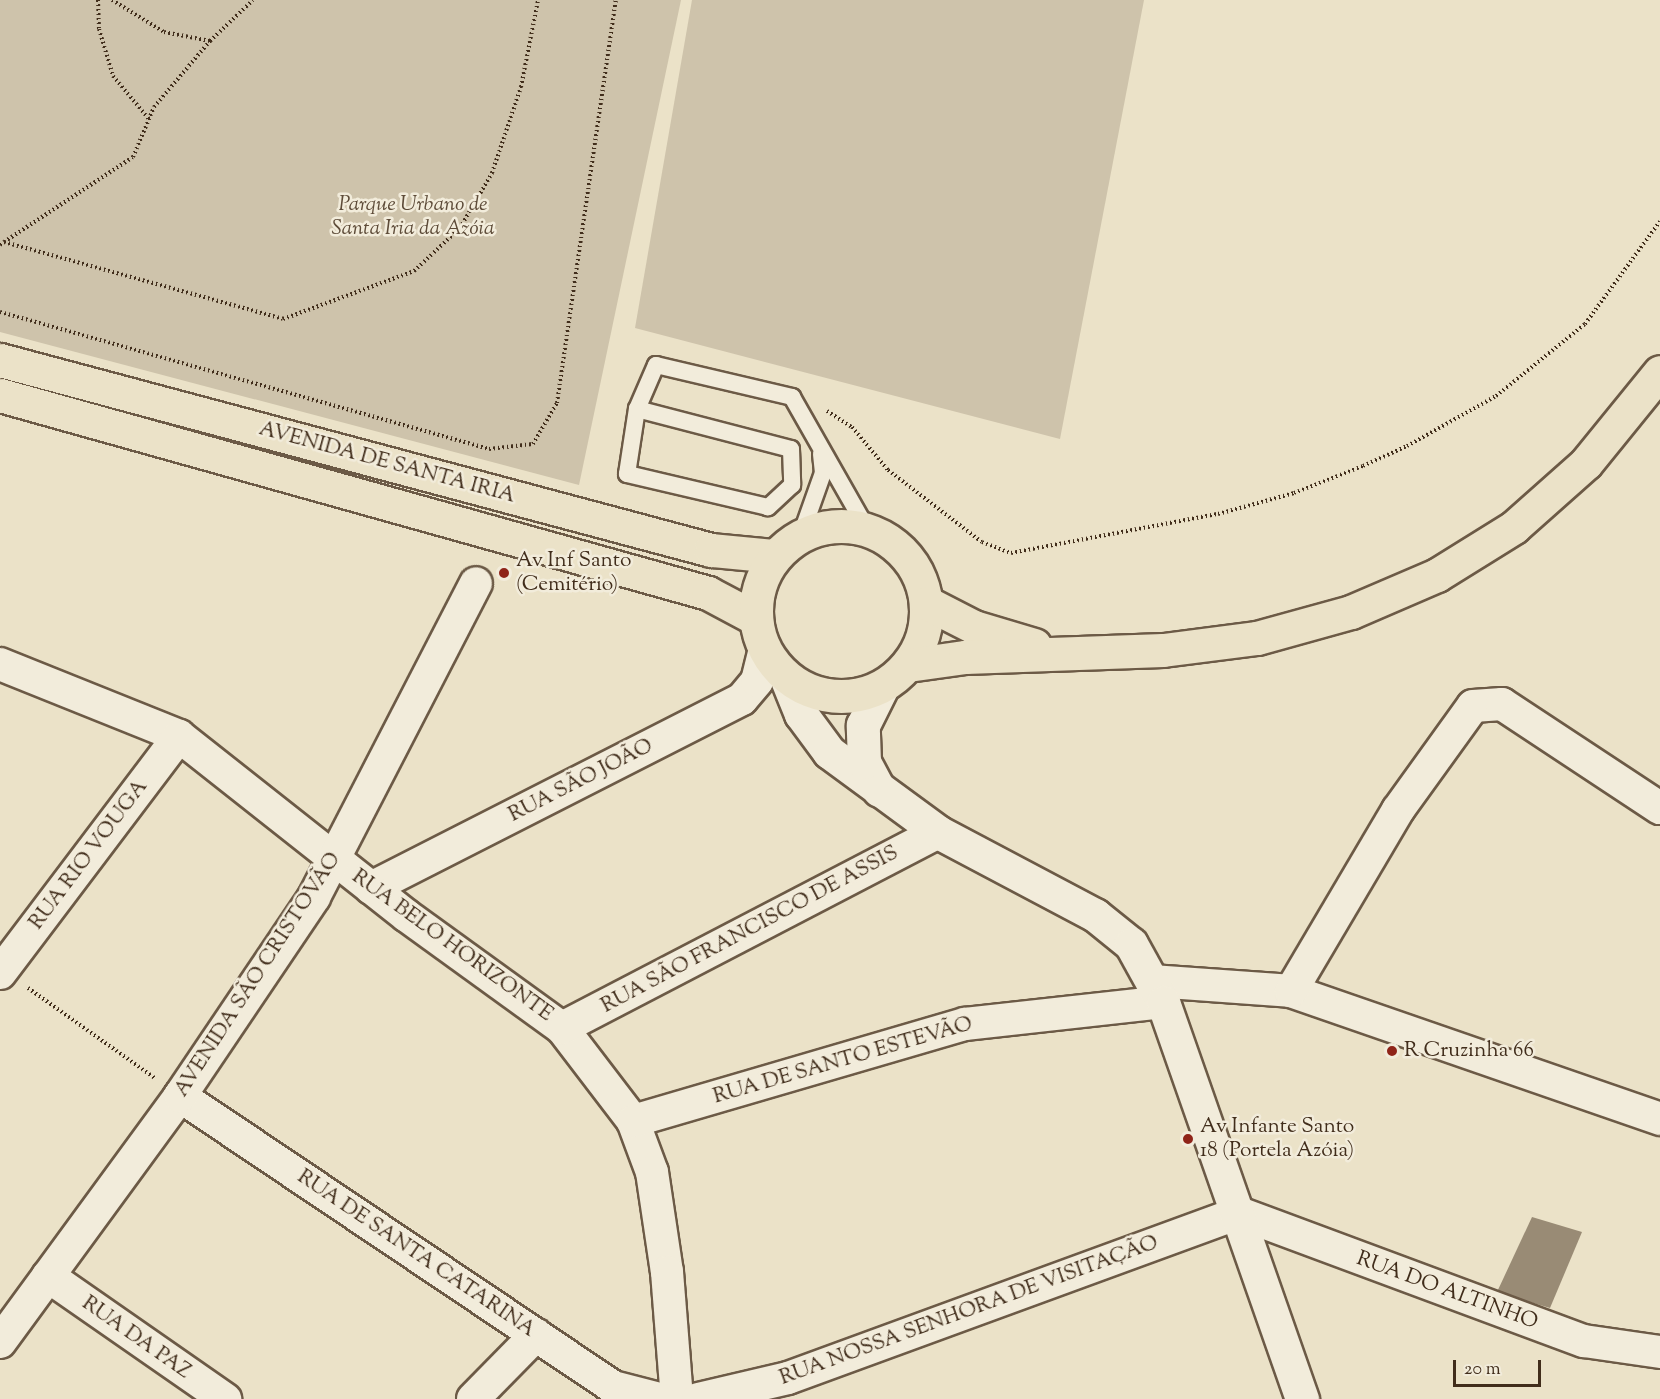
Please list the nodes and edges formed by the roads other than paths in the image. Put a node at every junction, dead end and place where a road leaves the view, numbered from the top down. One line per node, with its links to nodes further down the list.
1 (0, 360): 8 (main road, AVENIDA DE SANTA IRIA)
2 (1660, 372): 13 (main road)
3 (0, 395): 11 (main road, AVENIDA DE SANTA IRIA)
4 (637, 410): 4 (lane); 5 (lane)
5 (820, 441): 6 (lane); 7 (lane)
6 (867, 529): 7 (main road); 10 (main road)
7 (801, 534): 8 (main road)
8 (775, 555): 11 (main road)
9 (476, 583): 22 (street, AVENIDA SÃO CRISTOVÃO)
10 (927, 603): 13 (main road); 15 (main road)
11 (755, 618): 12 (main road)
12 (765, 650): 16 (main road); 23 (street, RUA SÃO JOÃO)
13 (1083, 653): 15 (main road)
14 (0, 664): 18 (street, RUA BELO HORIZONTE)
15 (908, 665): 17 (main road)
16 (786, 677): 17 (main road); 19 (street)
17 (882, 687): 19 (street)
18 (179, 736): 22 (street, RUA BELO HORIZONTE); 24 (street, RUA RIO VOUGA)
19 (880, 791): 21 (street)
20 (1660, 808): 26 (street)
21 (938, 832): 25 (street); 27 (street, RUA SÃO FRANCISCO DE ASSIS)
22 (336, 861): 23 (street, RUA BELO HORIZONTE); 28 (street, AVENIDA SÃO CRISTOVÃO)
23 (371, 888): 27 (street, RUA BELO HORIZONTE)
24 (1, 972)
25 (1158, 991): 26 (street, RUA DE SANTO ESTEVÃO); 30 (street, RUA DE SANTO ESTEVÃO); 31 (street)
26 (1291, 992): 29 (street, RUA DE SANTO ESTEVÃO)
27 (562, 1028): 30 (street, RUA BELO HORIZONTE)
28 (180, 1096): 32 (street, AVENIDA SÃO CRISTOVÃO); 33 (street, RUA DE SANTA CATARINA)
29 (1659, 1115)
30 (633, 1121): 39 (street, RUA BELO HORIZONTE)
31 (1239, 1213): 35 (street, RUA DO ALTINHO); 40 (street, RUA NOSSA SENHORA DE VISITAÇÃO); 41 (street)
32 (48, 1276): 34 (street, AVENIDA SÃO CRISTOVÃO); 36 (street, RUA DA PAZ)
33 (537, 1335): 37 (street); 38 (street, RUA DE SANTA CATARINA)
34 (0, 1342)
35 (1660, 1352)
36 (225, 1399)
37 (473, 1399)
38 (659, 1399)
39 (677, 1399)
40 (698, 1399)
41 (1302, 1399)

